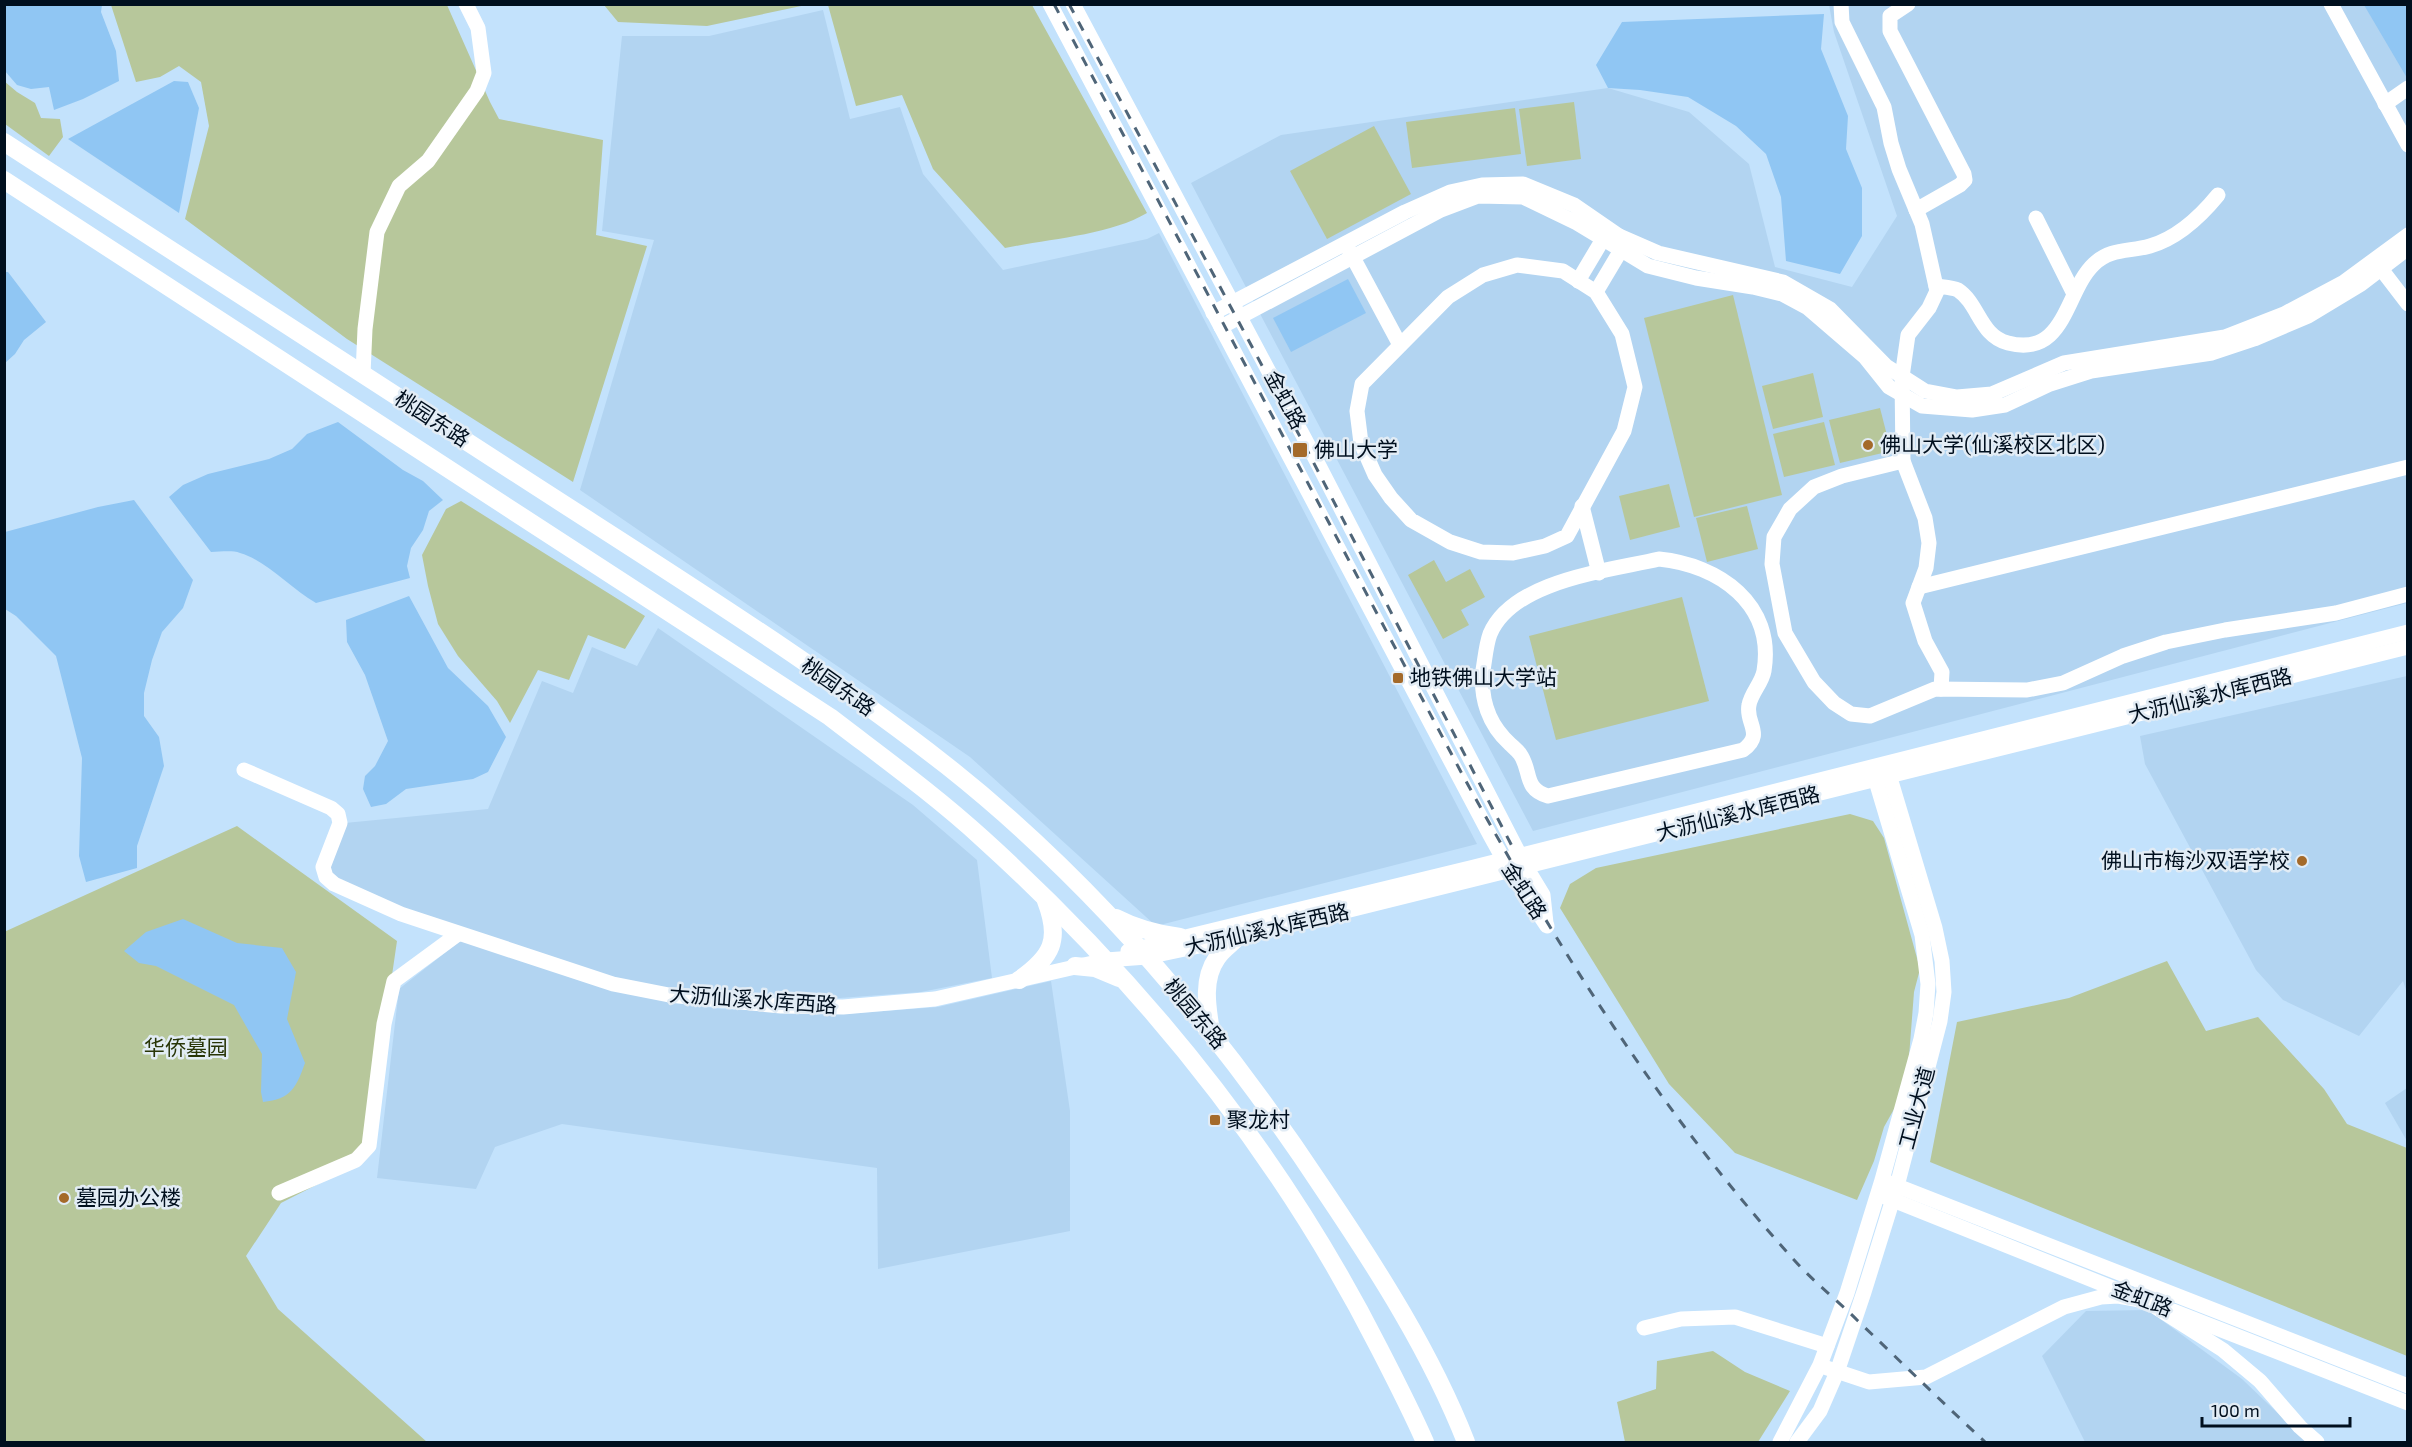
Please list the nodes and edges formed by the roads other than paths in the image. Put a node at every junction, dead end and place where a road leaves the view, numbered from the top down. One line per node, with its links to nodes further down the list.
1 (466, 4): 32 (street)
2 (1050, 4): 28 (street, 金虹路)
3 (1073, 4): 26 (street, 金虹路)
4 (1841, 4): 13 (street)
5 (1908, 4): 13 (street)
6 (2331, 4): 8 (street)
7 (2408, 88): 8 (street)
8 (2385, 104): 10 (street)
9 (4, 142): 32 (main road, 桃园东路)
10 (2408, 145)
11 (4, 180): 55 (main road, 桃园东路)
12 (2218, 195): 25 (street)
13 (1916, 210): 23 (street)
14 (2036, 218): 25 (street)
15 (2408, 236): 21 (street)
16 (1603, 239): 17 (street); 20 (street); 22 (street)
17 (1620, 243): 18 (street); 24 (street); 33 (street); 34 (street)
18 (1345, 244): 20 (street); 26 (street)
19 (2408, 248): 21 (street)
20 (1353, 258): 29 (street); 31 (street)
21 (2378, 264): 27 (street); 33 (street); 34 (street)
22 (1578, 281): 24 (street); 31 (street)
23 (1936, 286): 25 (street); 33 (street)
24 (1596, 292): 37 (street)
25 (2074, 294)
26 (1233, 303): 28 (street); 29 (street, 金虹路)
27 (2408, 304)
28 (1213, 313): 30 (street, 金虹路)
29 (1241, 317): 30 (street); 50 (street, 金虹路)
30 (1221, 327): 48 (street, 金虹路)
31 (1400, 345): 37 (street)
32 (363, 374): 56 (main road, 桃园东路)
33 (1902, 377): 34 (street)
34 (1903, 395): 35 (street)
35 (1903, 461): 39 (street); 42 (street)
36 (2408, 467): 39 (street)
37 (1582, 506): 38 (street)
38 (1599, 573): 43 (street); 43 (street)
39 (1919, 586): 45 (street)
40 (2408, 594): 45 (street)
41 (2408, 632): 47 (street)
42 (1785, 633): 43 (street); 45 (street)
43 (1764, 641)
44 (2408, 647): 47 (street, 大沥仙溪水库西路)
45 (1941, 690)
46 (244, 770): 57 (street, 大沥仙溪水库西路)
47 (1880, 771): 49 (street, 大沥仙溪水库西路); 50 (street); 66 (street, 工业大道)
48 (1490, 835): 51 (street, 金虹路); 52 (street)
49 (1562, 858): 50 (street, 大沥仙溪水库西路); 54 (street)
50 (1523, 861): 51 (street, 大沥仙溪水库西路); 54 (street, 金虹路)
51 (1507, 865): 52 (street, 大沥仙溪水库西路); 53 (street, 金虹路)
52 (1476, 873): 53 (street); 58 (street); 59 (street, 大沥仙溪水库西路)
53 (1525, 894): 54 (street, 金虹路)
54 (1543, 895)
55 (1044, 896): 61 (main road, 桃园东路); 63 (main road)
56 (1107, 914): 58 (main road); 60 (main road, 桃园东路)
57 (458, 934): 63 (street, 大沥仙溪水库西路); 67 (street)
58 (1180, 937): 60 (street)
59 (1237, 938): 60 (street, 大沥仙溪水库西路); 65 (main road)
60 (1143, 952): 61 (street, 大沥仙溪水库西路); 65 (main road, 桃园东路)
61 (1106, 960): 62 (street, 大沥仙溪水库西路); 64 (main road, 桃园东路)
62 (1075, 966): 63 (street, 大沥仙溪水库西路); 64 (main road)
63 (1019, 981)
64 (1130, 987): 74 (main road, 桃园东路)
65 (1211, 1031): 75 (main road, 桃园东路)
66 (1887, 1190): 69 (street); 71 (street, 工业大道); 72 (street, 金虹路); 73 (street, 金虹路)
67 (279, 1193)
68 (1644, 1328): 69 (street)
69 (1827, 1346): 70 (street)
70 (1820, 1365): 71 (street); 76 (street)
71 (1837, 1372): 77 (street, 工业大道); 78 (street)
72 (2408, 1386)
73 (2408, 1403)
74 (1425, 1443)
75 (1466, 1443)
76 (1779, 1443)
77 (1797, 1443)
78 (2318, 1443)

